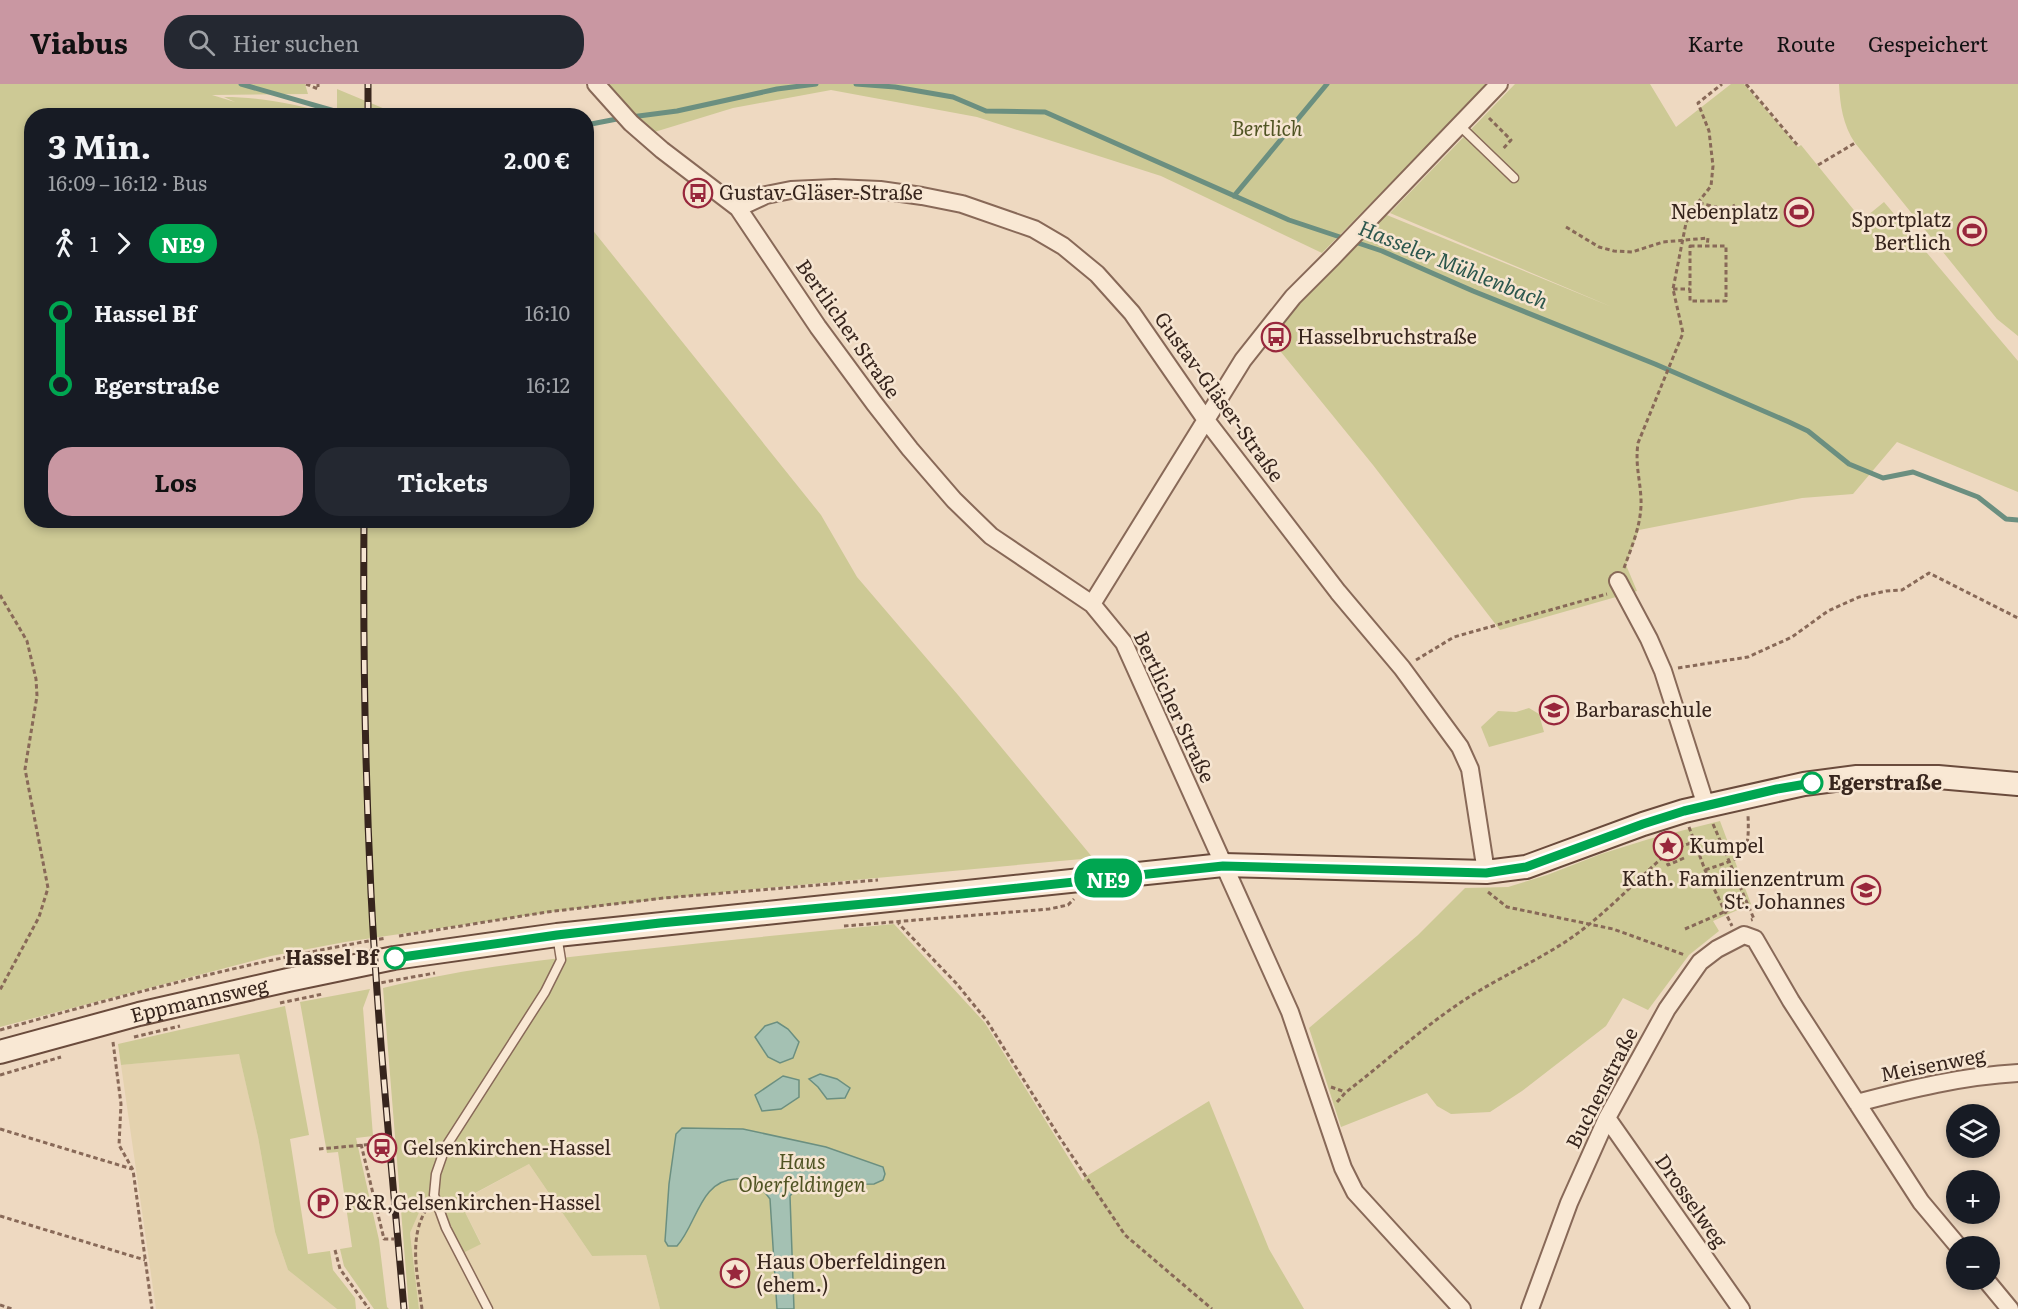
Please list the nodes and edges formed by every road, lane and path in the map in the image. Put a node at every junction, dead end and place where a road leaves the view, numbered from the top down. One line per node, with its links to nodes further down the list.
1 (306, 84): 2 (path)
2 (318, 84)
3 (596, 84): 16 (street, Bertlicher Straße)
4 (1499, 84): 7 (street)
5 (1722, 84): 14 (path)
6 (1746, 84): 10 (path)
7 (1478, 105): 8 (street); 11 (path)
8 (1459, 125): 11 (lane); 22 (street)
9 (1855, 143): 12 (path)
10 (1799, 147)
11 (1494, 159): 13 (lane)
12 (1818, 165)
13 (1514, 178)
14 (1698, 203): 15 (path); 18 (path)
15 (1736, 205)
16 (738, 208): 22 (street, Gustav-Gläser-Straße); 25 (street, Bertlicher Straße)
17 (1566, 227): 18 (path)
18 (1682, 240): 19 (path); 20 (path)
19 (1707, 246): 21 (path); 21 (path)
20 (1674, 289): 21 (path); 23 (path)
21 (1690, 289)
22 (1206, 420): 25 (street); 27 (street, Gustav-Gläser-Straße)
23 (1620, 585): 27 (path); 28 (street)
24 (0, 596): 52 (path)
25 (1092, 604): 37 (street, Bertlicher Straße)
26 (2018, 618): 28 (path)
27 (1402, 668): 39 (street, Gustav-Gläser-Straße)
28 (1663, 671): 31 (street)
29 (2018, 784): 31 (street, Eppmannsweg)
30 (1747, 811): 36 (path)
31 (1704, 816): 33 (path); 36 (path); 39 (street, Eppmannsweg)
32 (1651, 834): 34 (path)
33 (1694, 842): 34 (path); 38 (path)
34 (1664, 856): 35 (path); 44 (path)
35 (1684, 858)
36 (1728, 862): 38 (path); 41 (path)
37 (1223, 866): 39 (street, Eppmannsweg); 42 (street, Eppmannsweg); 63 (street, Bertlicher Straße)
38 (1705, 870): 43 (path)
39 (1482, 873): 44 (path)
40 (1065, 899): 42 (path)
41 (1747, 902): 43 (path); 47 (path)
42 (897, 911): 45 (path); 48 (street, Eppmannsweg); 83 (path)
43 (1725, 912): 46 (path); 47 (path)
44 (1590, 923): 49 (path); 63 (path)
45 (837, 926)
46 (1685, 929)
47 (1734, 934): 49 (street, Buchenstraße); 62 (street)
48 (557, 935): 58 (street, Eppmannsweg); 70 (lane)
49 (1700, 962): 64 (street, Buchenstraße)
50 (443, 972): 51 (path)
51 (369, 984)
52 (0, 990)
53 (325, 994): 54 (path)
54 (280, 1003)
55 (190, 1024): 56 (path)
56 (113, 1042): 57 (path); 69 (path)
57 (105, 1045)
58 (0, 1052)
59 (65, 1056): 61 (path)
60 (2018, 1073): 62 (street, Meisenweg)
61 (0, 1075)
62 (1857, 1103): 72 (street)
63 (1323, 1109): 84 (street, Bertlicher Straße)
64 (1607, 1118): 85 (street, Buchenstraße); 86 (street, Drosselweg)
65 (0, 1129): 69 (path)
66 (386, 1143): 67 (path)
67 (361, 1144): 68 (path); 73 (path)
68 (319, 1149)
69 (134, 1170): 75 (path)
70 (434, 1195): 81 (path); 82 (lane)
71 (0, 1216): 75 (path)
72 (1950, 1236)
73 (394, 1239)
74 (335, 1250): 80 (path)
75 (145, 1260): 79 (path)
76 (1994, 1290): 87 (street)
77 (0, 1305): 78 (path)
78 (12, 1309)
79 (152, 1309)
80 (369, 1309)
81 (422, 1309)
82 (488, 1309)
83 (1212, 1309)
84 (1462, 1309)
85 (1530, 1309)
86 (1741, 1309)
87 (2010, 1309)

